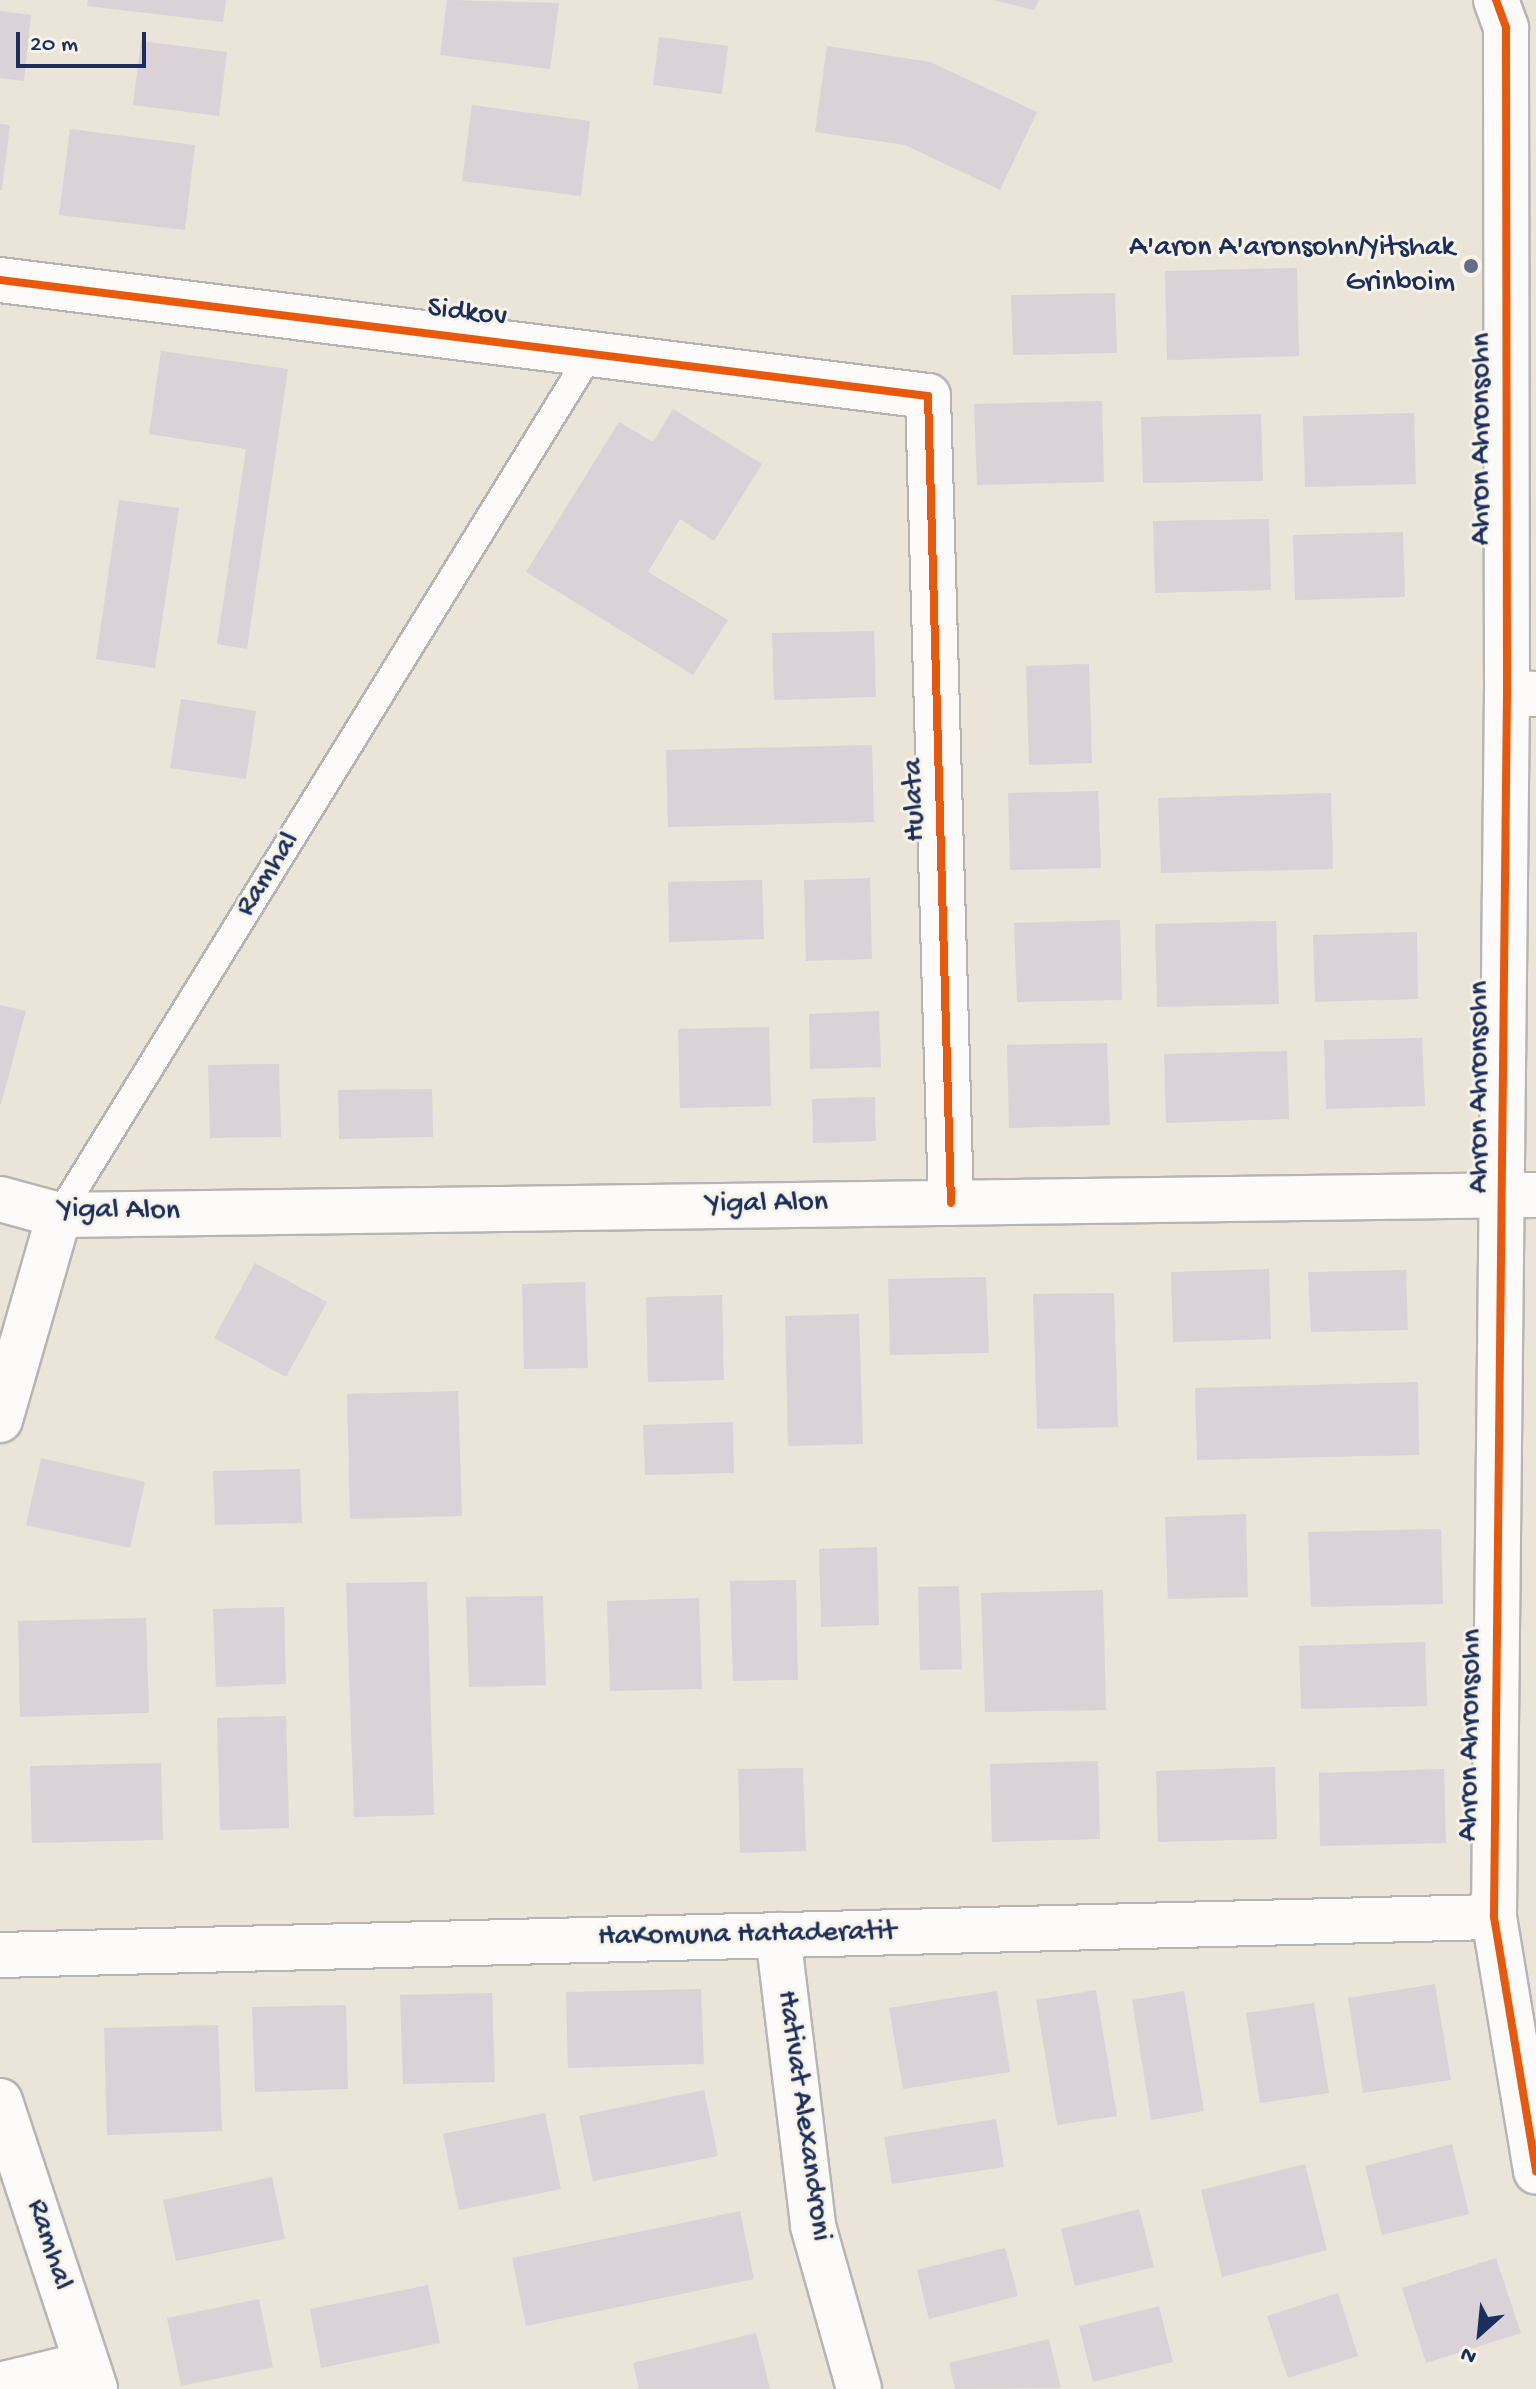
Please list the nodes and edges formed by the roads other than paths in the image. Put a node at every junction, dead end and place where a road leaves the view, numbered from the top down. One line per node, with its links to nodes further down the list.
1 (1496, 0): 5 (street, Ahron Ahronsohn)
2 (0, 280): 3 (street, Sidkov)
3 (591, 353): 4 (street, Sidkov); 9 (lane, Ramhal)
4 (928, 396): 8 (street, Hulata)
5 (1521, 694): 6 (street, Ahron Ahronsohn)
6 (1520, 1196): 8 (street, Yigal Alon); 11 (street, Ahron Ahronsohn)
7 (0, 1199): 9 (street, Yigal Alon)
8 (951, 1203): 9 (street, Yigal Alon)
9 (59, 1215): 10 (street, Ramhal)
10 (0, 1420)
11 (1494, 1917): 12 (street, HaKomuna HaHaderatit); 15 (street, Ahron Ahronsohn)
12 (778, 1935): 13 (street, HaKomuna HaHaderatit); 18 (street, Hativat Alexandroni)
13 (0, 1955)
14 (0, 2101): 16 (street, Ramhal)
15 (1536, 2172)
16 (91, 2376): 17 (street)
17 (0, 2385)
18 (859, 2389)

